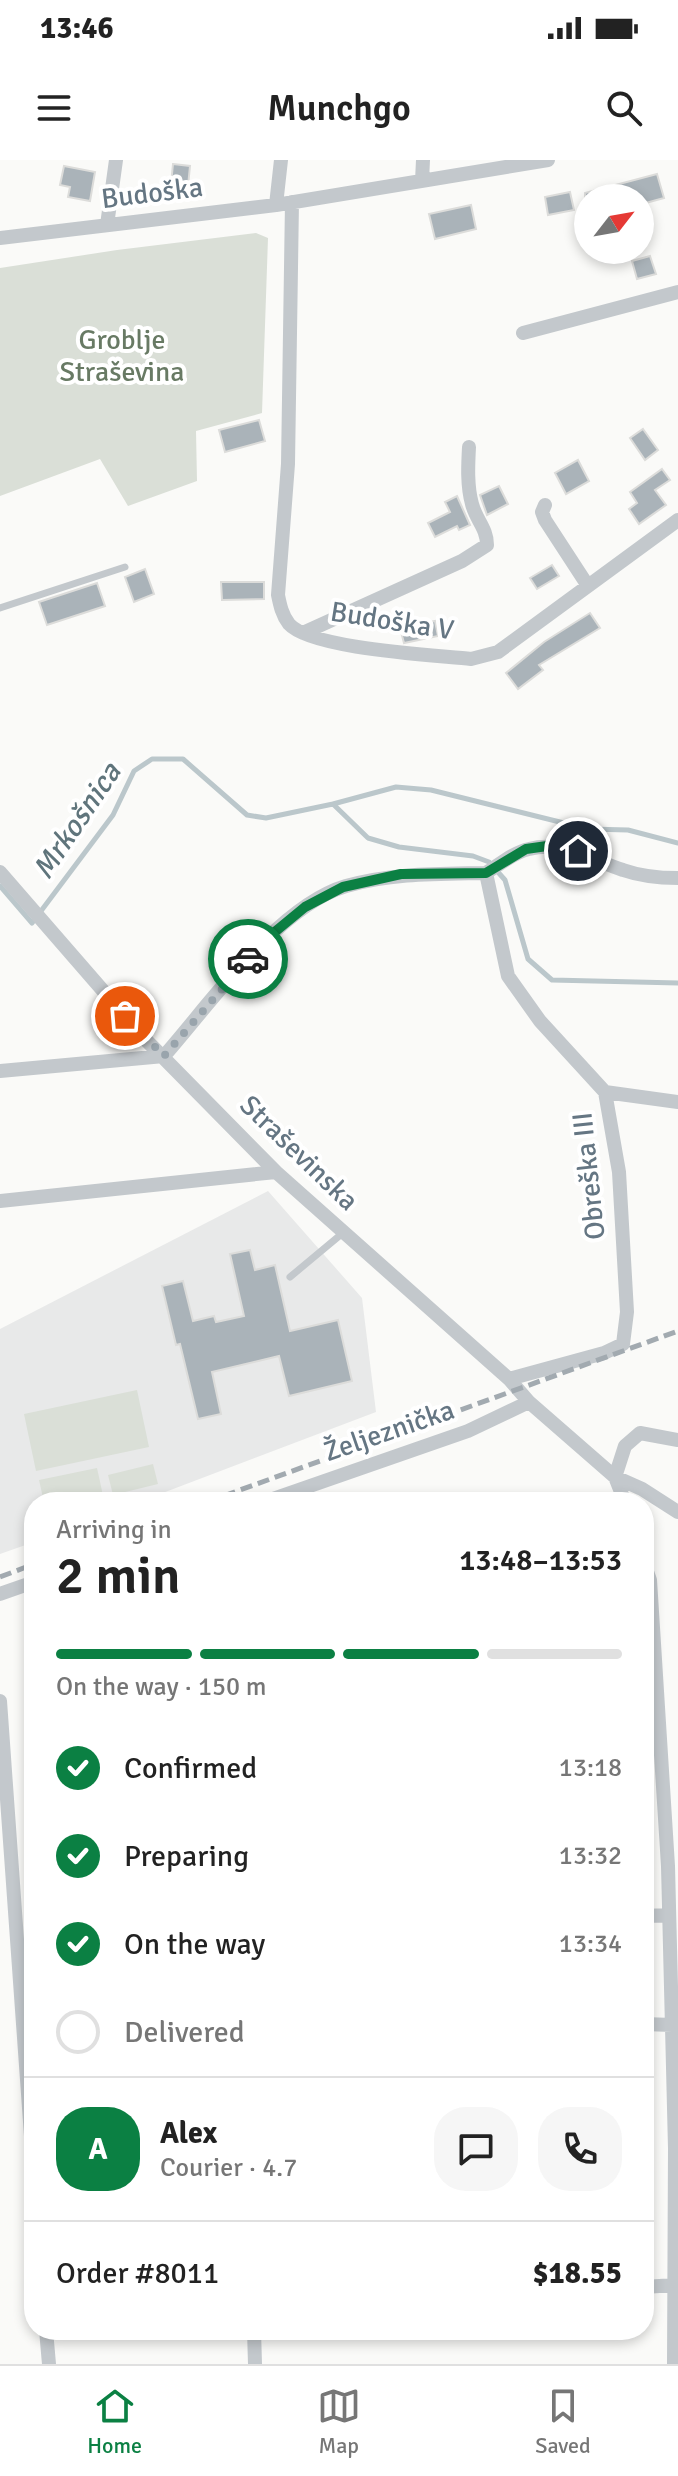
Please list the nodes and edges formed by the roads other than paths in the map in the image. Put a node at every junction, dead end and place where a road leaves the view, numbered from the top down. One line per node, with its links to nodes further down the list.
1 (116, 160): 9 (street)
2 (281, 160): 8 (street)
3 (423, 160): 6 (street)
4 (548, 160): 5 (street, Budoška)
5 (516, 163): 6 (street, Budoška)
6 (422, 181): 7 (street, Budoška)
7 (292, 202): 8 (street, Budoška); 19 (street, Budoška V)
8 (276, 205): 9 (street, Budoška)
9 (107, 225): 10 (street, Budoška)
10 (0, 238)
11 (678, 292): 12 (street)
12 (523, 333)
13 (469, 447): 19 (street)
14 (545, 505): 17 (street)
15 (678, 520): 17 (street, Budoška V)
16 (125, 567): 18 (lane)
17 (588, 586): 19 (street, Budoška V)
18 (0, 608)
19 (303, 633)
20 (0, 872): 23 (street, Straševinska)
21 (486, 873): 22 (street); 23 (street); 25 (street, Obreška III)
22 (678, 878)
23 (164, 1056): 24 (street); 27 (street, Straševinska)
24 (0, 1071)
25 (605, 1092): 26 (street); 31 (street, Obreška III)
26 (678, 1102)
27 (276, 1172): 28 (street); 29 (street, Straševinska)
28 (0, 1201)
29 (344, 1232): 30 (lane); 31 (street, Straševinska)
30 (290, 1277)
31 (509, 1379): 32 (street, Straševinska)
32 (529, 1402): 34 (street, Straševinska); 35 (street, Željeznička)
33 (678, 1440): 34 (street)
34 (615, 1477): 36 (street); 37 (street)
35 (293, 1492)
36 (621, 1492)
37 (647, 1492)
38 (654, 1497): 39 (street)
39 (678, 1512)
40 (24, 1586): 41 (street)
41 (0, 1594)
42 (0, 1701): 50 (street)
43 (654, 1712): 44 (street)
44 (671, 1773): 45 (street)
45 (673, 1866): 46 (street)
46 (669, 1915): 47 (street); 49 (street)
47 (654, 1916)
48 (654, 2024): 49 (street)
49 (672, 2025): 51 (street)
50 (24, 2038)
51 (677, 2148): 52 (street)
52 (675, 2285): 53 (street); 58 (street)
53 (654, 2286)
54 (47, 2340): 56 (street)
55 (254, 2340): 57 (street)
56 (49, 2364)
57 (255, 2364)
58 (674, 2364)

